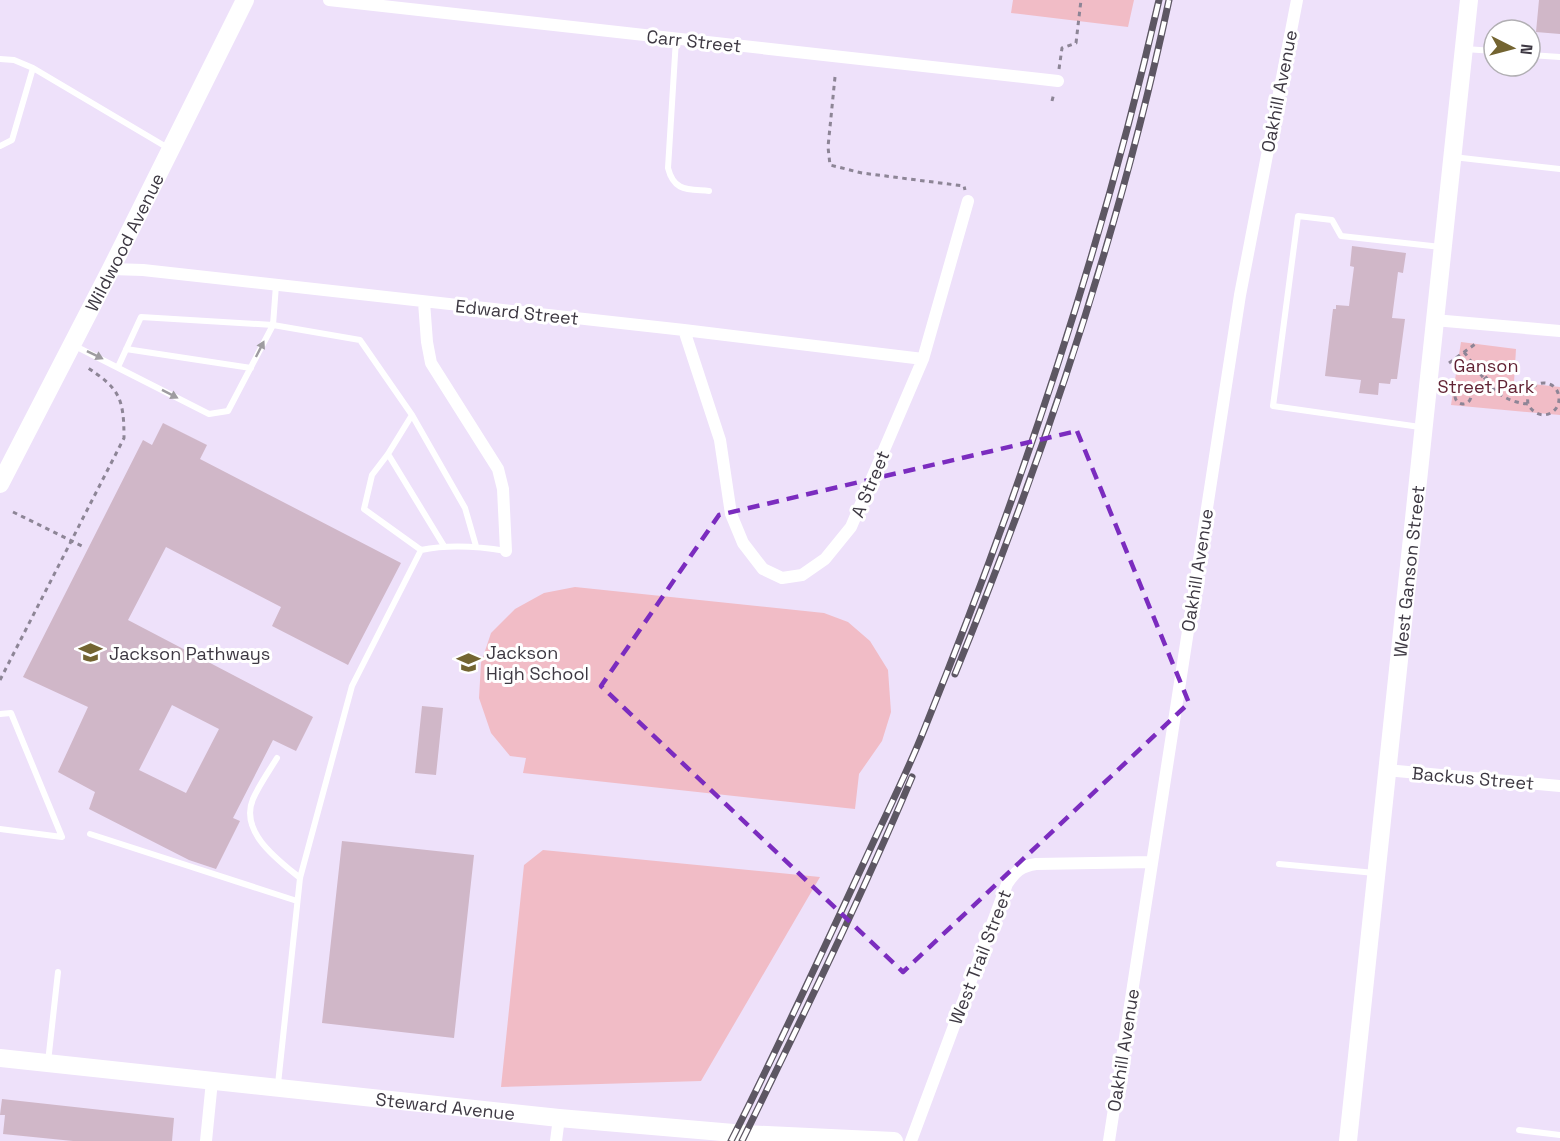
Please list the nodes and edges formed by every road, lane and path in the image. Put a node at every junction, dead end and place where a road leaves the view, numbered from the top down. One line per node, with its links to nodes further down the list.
1 (245, 0): 17 (street, Wildwood Avenue)
2 (329, 0): 6 (street, Carr Street)
3 (1081, 0): 14 (path)
4 (1297, 0): 61 (street, Oakhill Avenue)
5 (1469, 0): 7 (street, West Ganson Street)
6 (676, 39): 14 (street, Carr Street); 20 (lane)
7 (1464, 49): 8 (lane); 18 (street, West Ganson Street)
8 (1482, 50)
9 (1542, 56): 10 (lane)
10 (1560, 57)
11 (0, 59): 12 (lane)
12 (33, 68): 16 (lane); 17 (lane)
13 (835, 77): 21 (path)
14 (1058, 81): 15 (path)
15 (1052, 100)
16 (0, 146)
17 (170, 150): 23 (street, Wildwood Avenue)
18 (1453, 157): 19 (lane); 22 (street, West Ganson Street)
19 (1560, 169)
20 (709, 191)
21 (968, 201): 34 (street, A Street)
22 (1442, 247): 26 (street, West Ganson Street); 44 (lane)
23 (111, 269): 24 (street, Edward Street); 31 (street, Wildwood Avenue)
24 (276, 285): 25 (street, Edward Street); 27 (lane)
25 (424, 302): 28 (street, Edward Street); 53 (street)
26 (1434, 320): 29 (street); 44 (street, West Ganson Street)
27 (273, 325): 32 (lane); 38 (lane, one-way to 27); 43 (lane)
28 (684, 330): 34 (street, Edward Street); 34 (street, A Street)
29 (1560, 331)
30 (1478, 342): 33 (path)
31 (72, 344): 37 (lane, one-way to 37); 46 (street, Wildwood Avenue)
32 (126, 349): 37 (lane); 38 (lane)
33 (1464, 352): 35 (path); 40 (path)
34 (924, 359)
35 (1449, 363)
36 (85, 366): 48 (path)
37 (118, 367): 38 (lane, one-way to 38)
38 (250, 368)
39 (1492, 372): 40 (path)
40 (1485, 379): 41 (path); 42 (path)
41 (1470, 391): 41 (path)
42 (1528, 404): 42 (path)
43 (412, 415): 45 (lane); 50 (lane)
44 (1424, 428): 57 (street, West Ganson Street)
45 (388, 454): 49 (lane); 52 (lane)
46 (0, 484)
47 (13, 512): 48 (path)
48 (71, 541): 51 (path); 54 (path)
49 (444, 546): 50 (lane); 52 (lane)
50 (476, 546): 53 (lane)
51 (84, 547)
52 (421, 550): 64 (lane)
53 (506, 551)
54 (0, 680)
55 (0, 714): 59 (lane)
56 (277, 758): 64 (lane)
57 (1386, 770): 58 (street, Backus Street); 63 (street, West Ganson Street)
58 (1560, 786)
59 (0, 829)
60 (90, 834): 65 (lane)
61 (1152, 862): 77 (street, West Trail Street); 78 (street, Oakhill Avenue)
62 (1279, 864): 63 (lane)
63 (1375, 873): 79 (street, West Ganson Street)
64 (300, 878): 65 (lane)
65 (297, 901): 70 (lane)
66 (58, 972): 68 (lane)
67 (0, 1058): 68 (street, Steward Avenue)
68 (48, 1062): 69 (street, Steward Avenue)
69 (212, 1081): 70 (street, Steward Avenue); 74 (street)
70 (278, 1088): 71 (street, Steward Avenue)
71 (559, 1118): 75 (street); 76 (street, Steward Avenue)
72 (1519, 1130): 73 (lane)
73 (1560, 1135)
74 (206, 1141)
75 (556, 1141)
76 (894, 1141)
77 (911, 1141)
78 (1109, 1141)
79 (1348, 1141)

